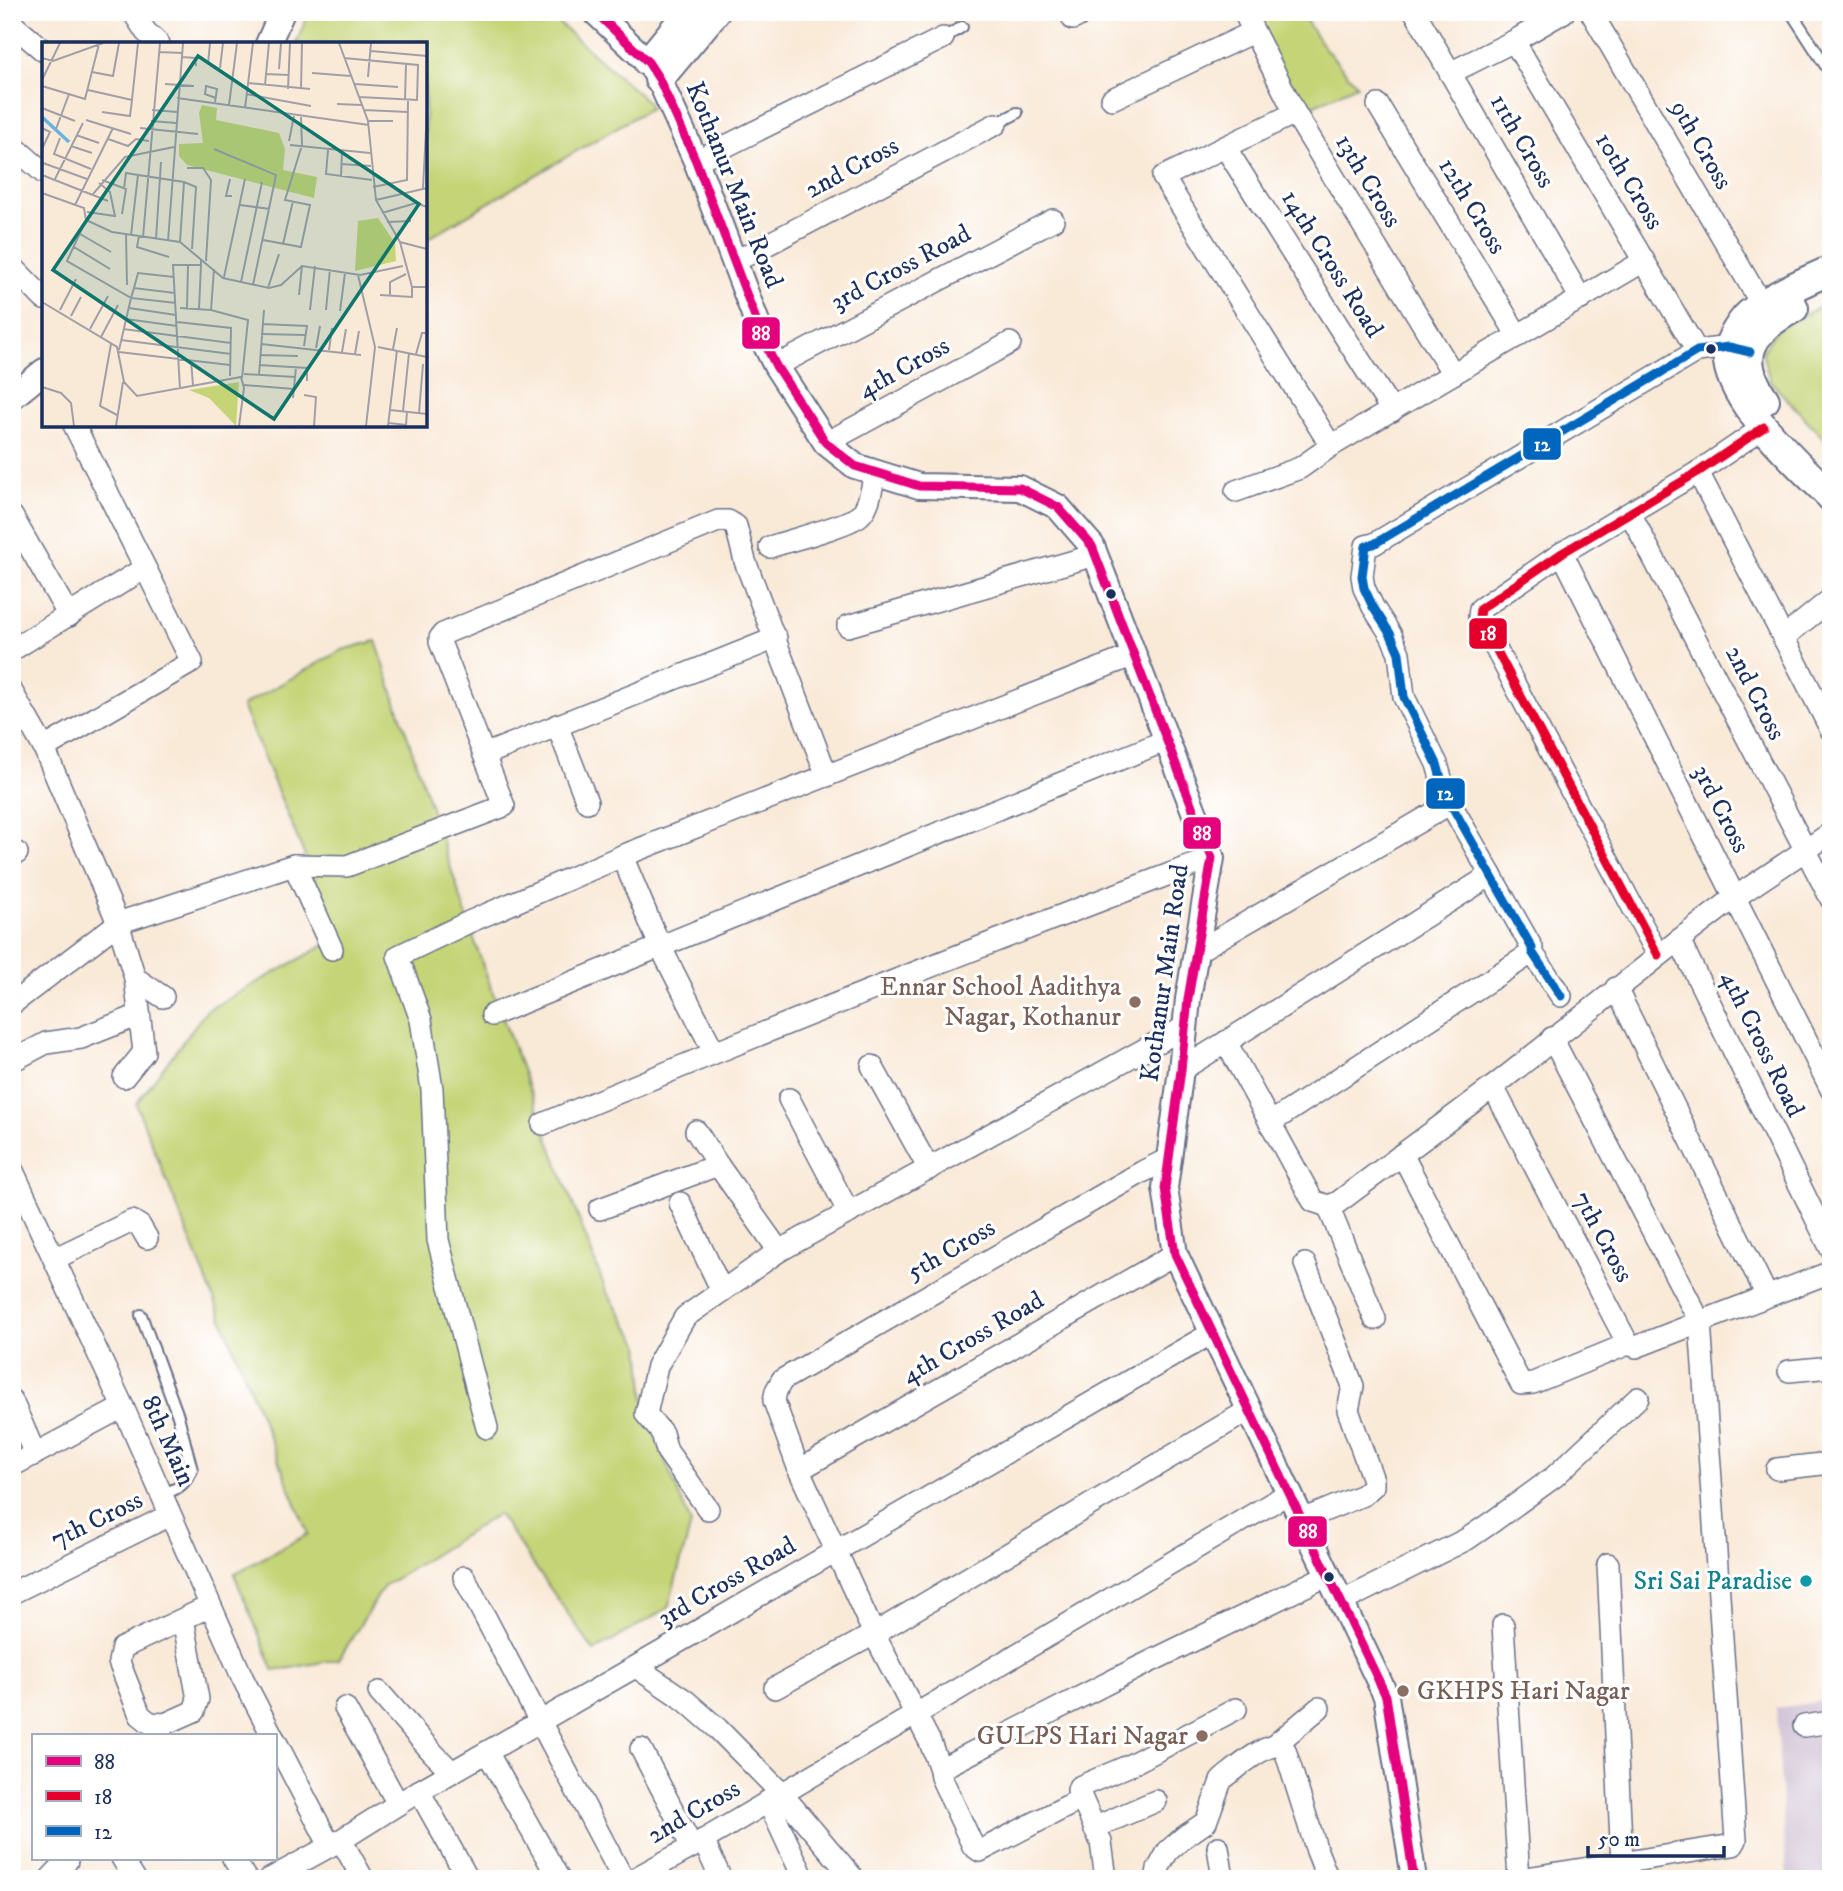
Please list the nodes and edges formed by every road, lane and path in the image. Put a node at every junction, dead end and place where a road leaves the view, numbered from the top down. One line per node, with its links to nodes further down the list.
1 (133, 12): 16 (street)
2 (282, 12): 17 (street)
3 (595, 12): 19 (street, Kothanur Main Road)
4 (689, 12): 19 (main road)
5 (715, 12): 19 (main road)
6 (1244, 12): 13 (street, 13th Cross)
7 (1415, 12): 20 (street, 11th Cross)
8 (1564, 12): 15 (street)
9 (1591, 12): 39 (street, 9th Cross)
10 (1791, 12): 21 (lane)
11 (12, 24): 18 (street)
12 (962, 27): 14 (lane)
13 (1253, 32): 22 (street); 25 (street, 13th Cross)
14 (943, 38): 29 (street)
15 (1514, 41): 20 (street); 33 (street, 10th Cross)
16 (157, 42)
17 (269, 42)
18 (42, 49)
19 (653, 71): 29 (street, Kothanur Main Road)
20 (1450, 73): 38 (street, 11th Cross)
21 (1831, 74)
22 (1112, 99)
23 (1378, 105): 40 (street, 12th Cross)
24 (1017, 113): 26 (lane)
25 (1295, 113): 28 (street); 46 (street, 13th Cross)
26 (996, 124): 32 (street, 2nd Cross)
27 (12, 145): 30 (street)
28 (1225, 147): 48 (street, 14th Cross Road); 52 (street)
29 (696, 161): 32 (street, Kothanur Main Road)
30 (42, 171)
31 (1054, 220): 44 (street, 3rd Cross Road)
32 (734, 261): 44 (street, Kothanur Main Road)
33 (1644, 261): 38 (street); 43 (street, 10th Cross)
34 (12, 266): 37 (street)
35 (1831, 270): 39 (main road)
36 (1831, 289): 42 (main road)
37 (42, 297)
38 (1581, 299): 40 (street)
39 (1762, 305): 42 (main road)
40 (1518, 336): 46 (street)
41 (1010, 343): 51 (street, 4th Cross)
42 (1739, 350): 43 (street); 50 (main road); 53 (main road)
43 (1697, 351): 79 (street)
44 (776, 366): 51 (street, Kothanur Main Road)
45 (42, 373): 47 (street)
46 (1453, 374): 48 (street)
47 (12, 397)
48 (1392, 411): 52 (street)
49 (75, 427): 63 (street)
50 (1764, 427): 54 (street); 57 (main road)
51 (826, 443): 55 (street, Kothanur Main Road)
52 (1331, 446): 56 (street)
53 (1831, 471)
54 (1698, 472): 58 (street); 68 (street)
55 (875, 473): 60 (street); 62 (street, Kothanur Main Road)
56 (1236, 491)
57 (1831, 497)
58 (1630, 513): 61 (street); 81 (street, 2nd Cross)
59 (12, 516): 65 (street)
60 (770, 547)
61 (1562, 553): 86 (street, 3rd Cross); 94 (street)
62 (1095, 555): 66 (street); 70 (street, Kothanur Main Road)
63 (145, 568): 65 (street); 75 (street)
64 (1831, 599): 68 (street)
65 (69, 616): 69 (street)
66 (848, 626)
67 (776, 638): 72 (street); 76 (street); 77 (street)
68 (1783, 638): 73 (street)
69 (12, 650)
70 (1134, 655): 74 (street, Kothanur Main Road); 77 (street)
71 (12, 692): 75 (street)
72 (556, 724): 76 (street); 78 (street)
73 (1830, 725)
74 (1167, 740): 83 (street, Kothanur Main Road); 90 (street)
75 (44, 748): 88 (street)
76 (484, 755): 84 (street)
77 (827, 776): 82 (street)
78 (587, 802)
79 (1449, 806): 85 (street); 92 (street)
80 (1831, 833): 81 (street)
81 (1805, 851): 86 (street); 87 (street, 2nd Cross)
82 (622, 856): 90 (street); 145 (street)
83 (1212, 858): 92 (street, Kothanur Main Road); 105 (street)
84 (295, 865): 88 (street); 91 (street)
85 (1490, 875): 93 (street); 104 (street)
86 (1734, 898): 89 (street); 111 (street, 3rd Cross)
87 (1831, 899)
88 (118, 923): 95 (street); 99 (street)
89 (1679, 940): 94 (street); 126 (street, 4th Cross Road)
90 (660, 946): 100 (street); 105 (street)
91 (332, 948)
92 (1196, 951): 102 (street, Kothanur Main Road)
93 (1532, 951): 97 (street); 113 (street)
94 (1658, 955): 96 (street)
95 (135, 978): 98 (street); 101 (street)
96 (1616, 988): 103 (street); 133 (street)
97 (1561, 996)
98 (163, 997)
99 (12, 1004)
100 (492, 1014)
101 (139, 1015): 106 (street); 109 (street)
102 (1185, 1027): 108 (street, Kothanur Main Road); 120 (street)
103 (1552, 1038): 110 (street); 136 (street)
104 (1226, 1042): 108 (street); 113 (street)
105 (714, 1052): 114 (street)
106 (12, 1061)
107 (872, 1066): 120 (street)
108 (1181, 1070): 117 (street, Kothanur Main Road)
109 (124, 1077)
110 (1493, 1087): 116 (street); 138 (street, 7th Cross)
111 (1831, 1089)
112 (789, 1099): 124 (street)
113 (1270, 1123): 122 (street)
114 (543, 1124)
115 (696, 1131): 118 (street)
116 (1402, 1154): 122 (street); 138 (street)
117 (1168, 1159): 128 (street, Kothanur Main Road); 150 (street, 5th Cross)
118 (718, 1165): 123 (street); 127 (street)
119 (12, 1169): 129 (street, 8th Main)
120 (929, 1169): 124 (street)
121 (680, 1203): 132 (street)
122 (1328, 1206): 135 (street)
123 (600, 1209)
124 (849, 1213): 127 (street)
125 (147, 1238): 129 (street)
126 (1831, 1249)
127 (779, 1251): 132 (street)
128 (1175, 1254): 137 (street, Kothanur Main Road); 150 (street, 4th Cross Road)
129 (54, 1259): 143 (street, 8th Main)
130 (1306, 1264): 155 (street)
131 (1831, 1272): 133 (street)
132 (722, 1291): 153 (street)
133 (1767, 1296): 136 (street)
134 (141, 1315): 152 (lane)
135 (1376, 1319)
136 (1700, 1322): 138 (street); 195 (street)
137 (1212, 1333): 144 (street, Kothanur Main Road); 156 (street, 3rd Cross Road)
138 (1628, 1344)
139 (1831, 1367): 140 (street)
140 (1789, 1371)
141 (1638, 1398): 161 (street)
142 (12, 1401): 146 (street)
143 (123, 1407): 146 (street); 152 (street, 8th Main)
144 (1249, 1410): 151 (street, Kothanur Main Road); 165 (street)
145 (487, 1428)
146 (35, 1454): 148 (street)
147 (1831, 1463): 149 (street)
148 (12, 1466)
149 (1777, 1469)
150 (799, 1470): 156 (street)
151 (1289, 1493): 155 (street, Kothanur Main Road); 172 (street, 2nd Cross)
152 (161, 1495): 154 (street, 8th Main)
153 (708, 1509)
154 (170, 1515): 160 (street, 7th Cross); 162 (street, 8th Main)
155 (1302, 1520): 158 (street, Kothanur Main Road)
156 (837, 1551): 165 (street); 166 (street, 3rd Cross Road)
157 (1608, 1564): 195 (street)
158 (1328, 1575): 161 (street, Kothanur Main Road); 181 (street)
159 (464, 1577): 173 (street)
160 (12, 1593)
161 (1341, 1602): 212 (street, Kothanur Main Road)
162 (210, 1606): 163 (street); 176 (street, 8th Main)
163 (183, 1619): 163 (street)
164 (1503, 1625): 213 (street)
165 (874, 1634): 167 (street); 172 (street)
166 (636, 1667): 173 (street, 3rd Cross Road); 184 (street)
167 (775, 1688)
168 (379, 1692): 182 (street)
169 (345, 1708): 187 (street)
170 (1319, 1708): 178 (street)
171 (1236, 1709): 185 (street)
172 (916, 1714): 181 (street); 184 (street, 2nd Cross)
173 (539, 1721): 180 (street, 3rd Cross Road); 203 (street)
174 (1831, 1722): 175 (street)
175 (1804, 1726)
176 (272, 1734)
177 (276, 1740): 189 (street, 8th Main)
178 (1275, 1745): 209 (street); 211 (street)
179 (641, 1749): 190 (street)
180 (487, 1752): 182 (street, 3rd Cross Road); 202 (street)
181 (940, 1769): 185 (street)
182 (452, 1772): 183 (street, 3rd Cross Road)
183 (419, 1791): 187 (street, 3rd Cross Road); 201 (street)
184 (775, 1797): 190 (street, 2nd Cross); 206 (street); 207 (street)
185 (1081, 1799): 188 (street)
186 (1156, 1801): 188 (street)
187 (398, 1804): 189 (street, 3rd Cross Road)
188 (1094, 1828): 208 (street)
189 (336, 1843): 199 (street, 3rd Cross Road); 200 (street, 8th Main)
190 (697, 1844): 204 (street, 2nd Cross); 205 (street)
191 (1218, 1847): 210 (street)
192 (123, 1860): 197 (street)
193 (234, 1860): 198 (street)
194 (67, 1861): 196 (street)
195 (1622, 1863): 213 (street)
196 (50, 1879)
197 (135, 1879)
198 (246, 1879)
199 (270, 1879)
200 (363, 1879)
201 (468, 1879)
202 (559, 1879)
203 (623, 1879)
204 (634, 1879)
205 (721, 1879)
206 (804, 1879)
207 (855, 1879)
208 (1106, 1879)
209 (1156, 1879)
210 (1223, 1879)
211 (1328, 1879)
212 (1414, 1879)
213 (1520, 1879)

